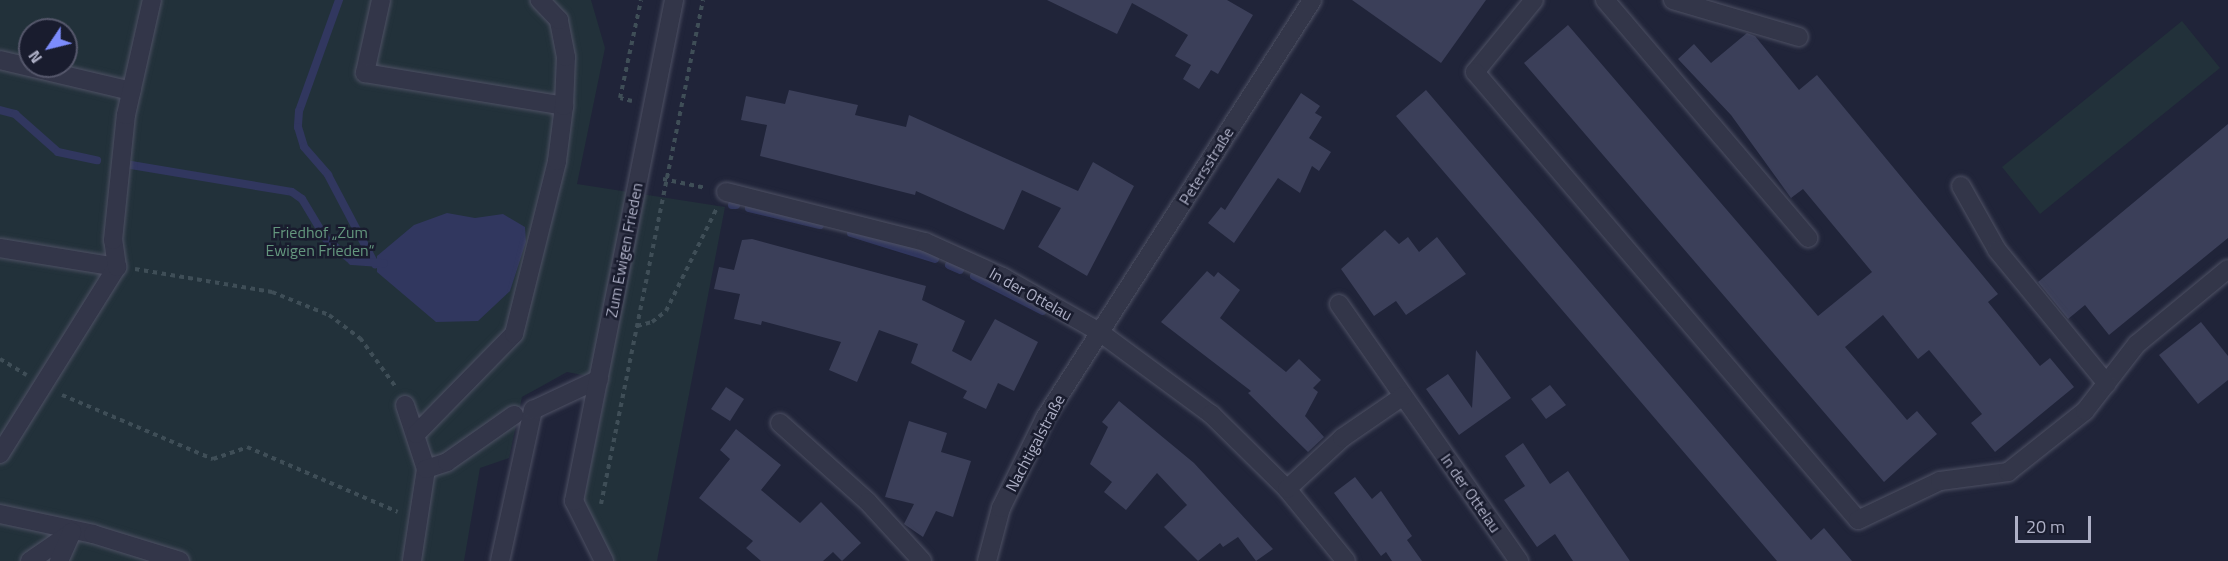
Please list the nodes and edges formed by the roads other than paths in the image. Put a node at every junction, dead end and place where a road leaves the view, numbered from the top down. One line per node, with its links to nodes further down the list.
1 (152, 0): 13 (street)
2 (381, 0): 14 (street)
3 (540, 0): 14 (street)
4 (674, 0): 23 (street, Zum Ewigen Frieden)
5 (1534, 0): 24 (street)
6 (1605, 0): 17 (street)
7 (1673, 0): 10 (street)
8 (1732, 0): 10 (street)
9 (1307, 2): 22 (street, Petersstraße)
10 (1717, 13): 11 (street)
11 (1799, 37)
12 (0, 60): 13 (street)
13 (131, 91): 19 (street)
14 (564, 106): 29 (street)
15 (1961, 186): 24 (street)
16 (726, 192): 22 (street, In der Ottelau)
17 (1808, 238)
18 (0, 248): 19 (street)
19 (117, 267): 30 (street)
20 (2228, 269): 24 (street)
21 (1339, 304): 25 (street, In der Ottelau)
22 (1101, 333): 32 (street, In der Ottelau); 42 (street, Nachtigalstraße)
23 (598, 379): 39 (street); 40 (street, Zum Ewigen Frieden)
24 (2107, 384)
25 (1403, 396): 32 (street); 44 (street, In der Ottelau)
26 (405, 405): 29 (street)
27 (514, 415): 31 (street)
28 (780, 423): 41 (street)
29 (416, 434): 31 (street)
30 (0, 454)
31 (426, 469): 38 (street)
32 (1287, 489): 43 (street, In der Ottelau)
33 (0, 514): 34 (street)
34 (72, 532): 35 (street); 36 (street); 37 (street)
35 (30, 561)
36 (60, 561)
37 (180, 561)
38 (412, 561)
39 (500, 561)
40 (604, 561)
41 (922, 561)
42 (987, 561)
43 (1346, 561)
44 (1519, 561)

